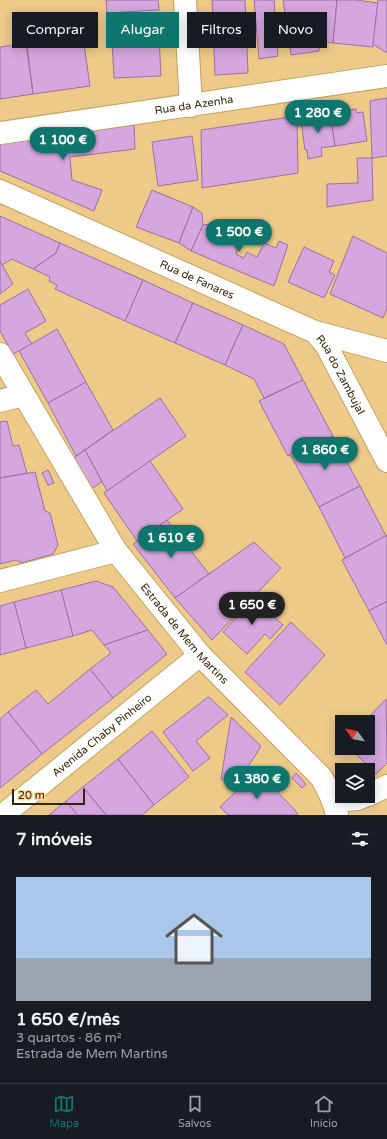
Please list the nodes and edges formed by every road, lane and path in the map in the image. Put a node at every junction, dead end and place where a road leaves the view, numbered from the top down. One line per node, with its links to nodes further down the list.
1 (185, 0): 3 (street)
2 (387, 76): 3 (street, Rua da Azenha)
3 (191, 106): 4 (street, Rua da Azenha)
4 (0, 134)
5 (4, 193): 6 (street, Rua de Fanares)
6 (315, 332): 7 (street, Rua de Fanares); 11 (street, Rua do Zambujal)
7 (387, 351)
8 (0, 354): 9 (street, Estrada de Mem Martins)
9 (23, 395): 10 (street); 12 (street, Estrada de Mem Martins)
10 (0, 401)
11 (387, 461)
12 (116, 551): 13 (street); 14 (street, Estrada de Mem Martins)
13 (0, 581)
14 (200, 655): 18 (street, Estrada de Mem Martins); 19 (street, Avenida Chaby Pinheiro)
15 (387, 786): 16 (street)
16 (375, 791)
17 (348, 803): 18 (street)
18 (335, 808)
19 (3, 815)

